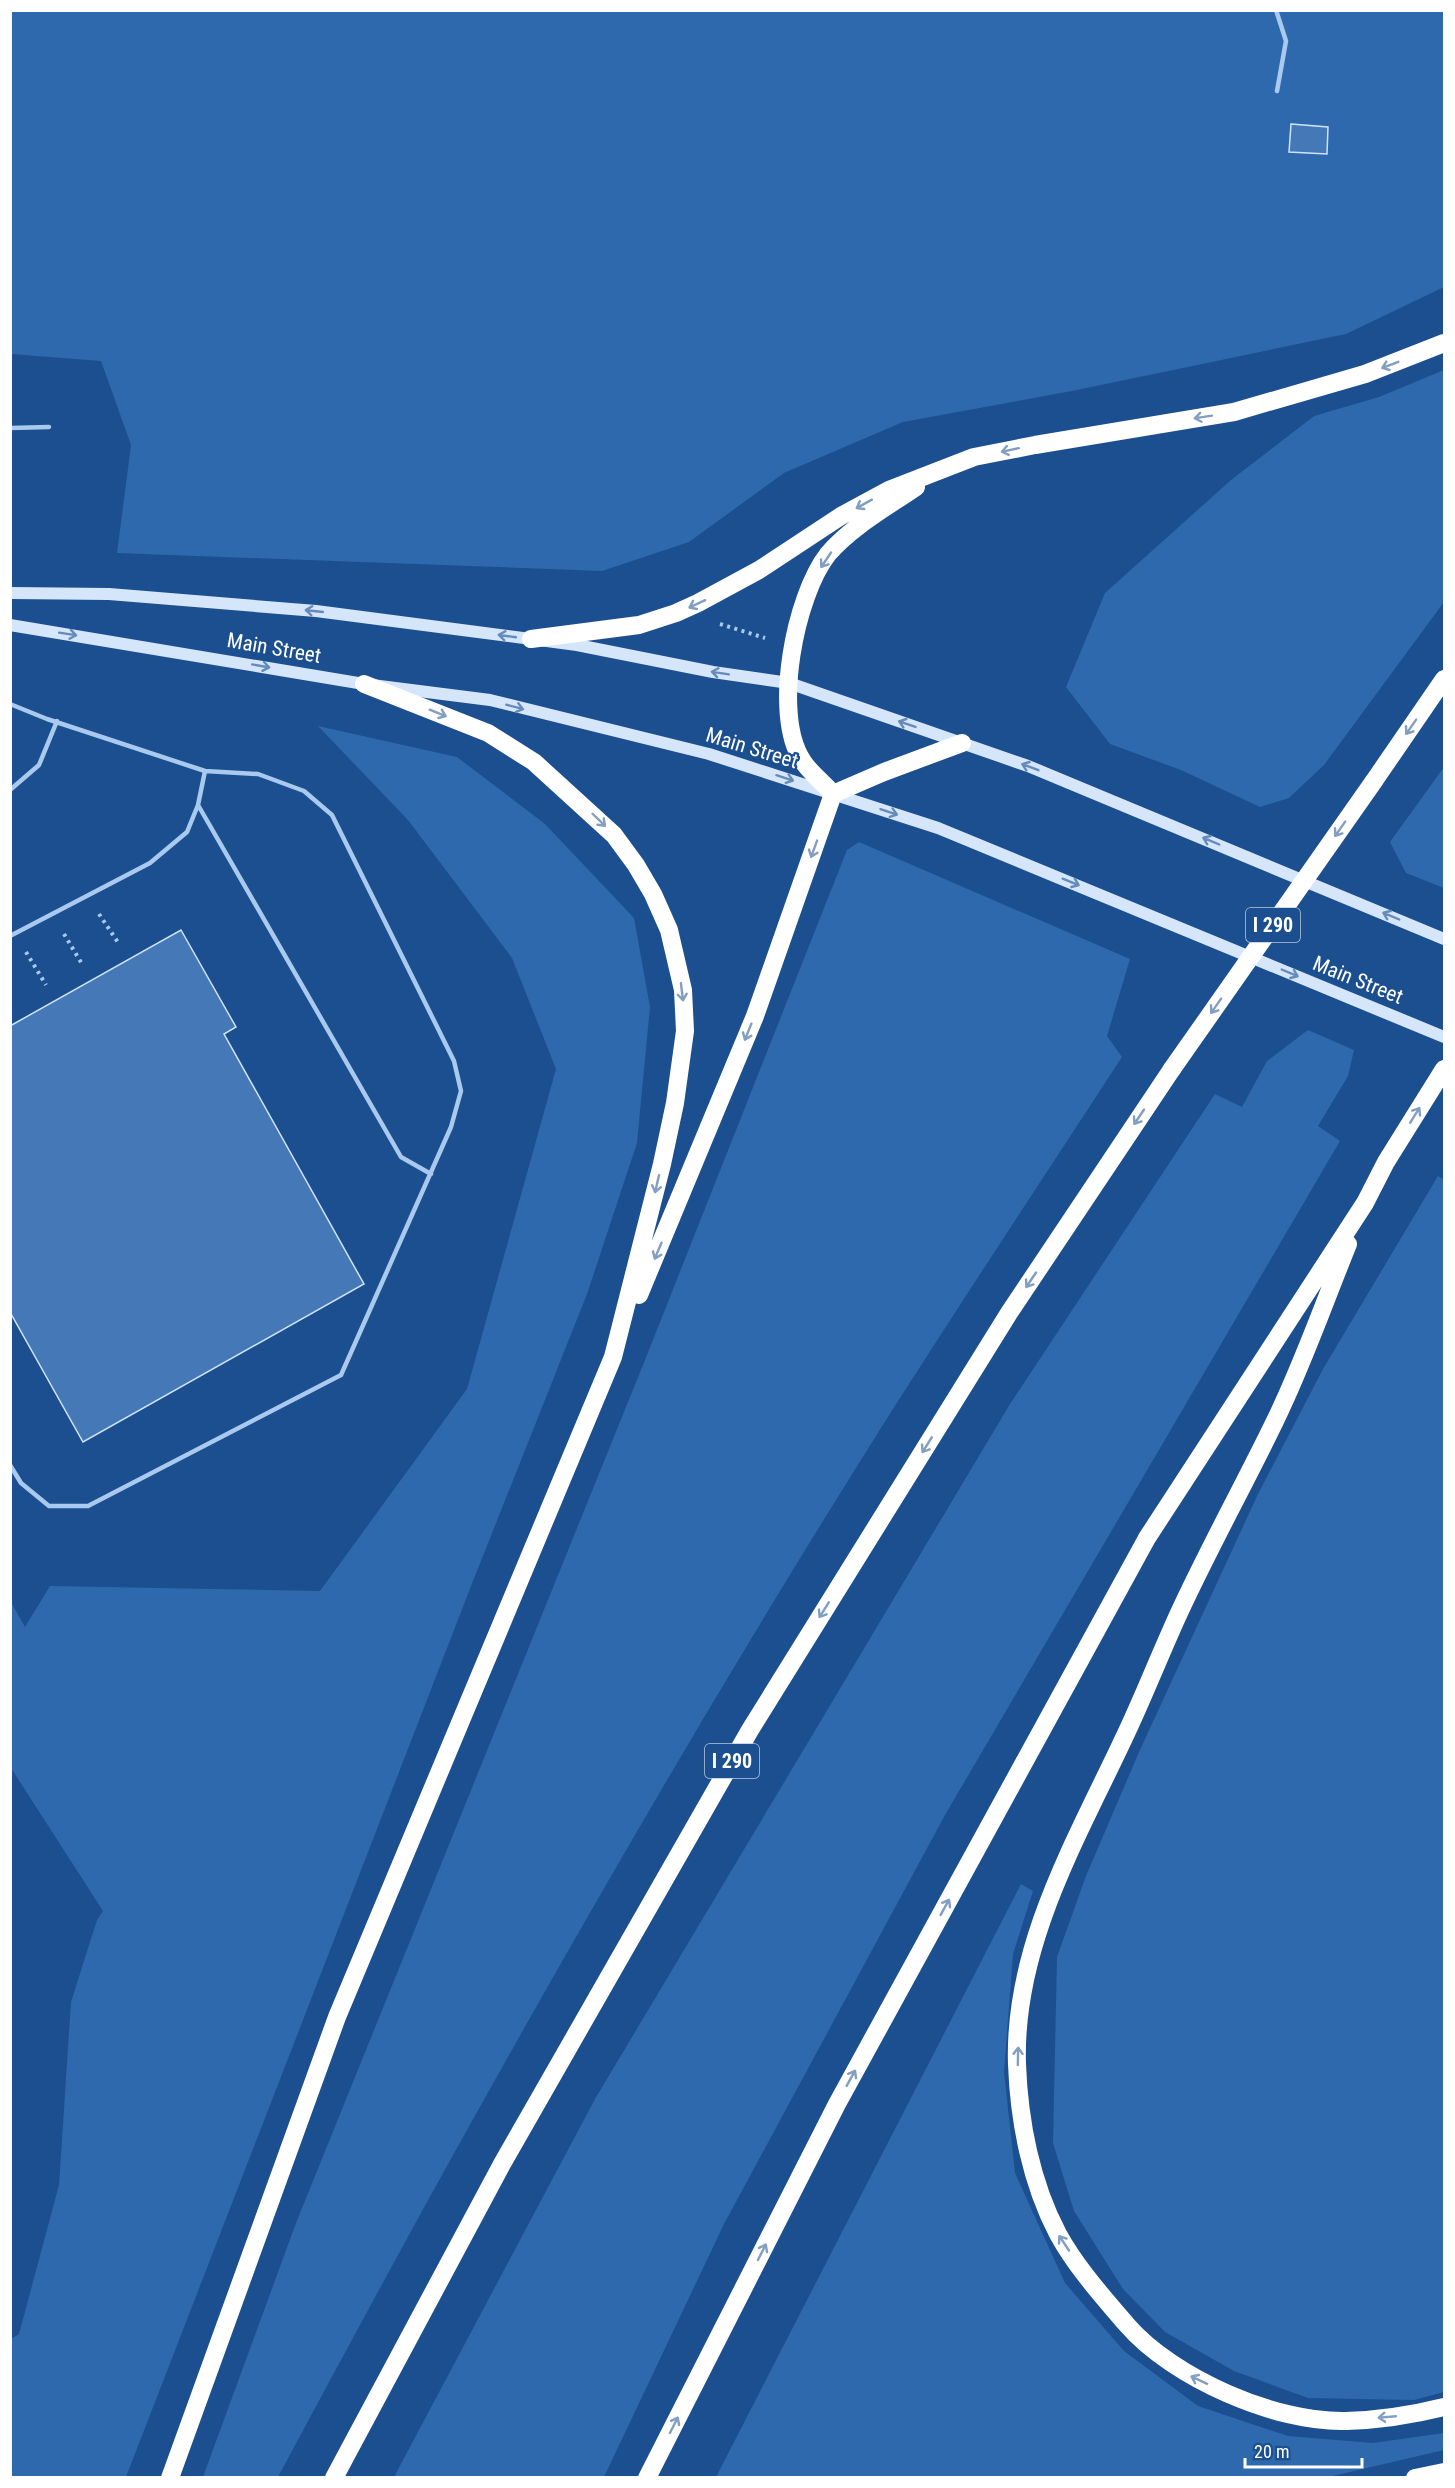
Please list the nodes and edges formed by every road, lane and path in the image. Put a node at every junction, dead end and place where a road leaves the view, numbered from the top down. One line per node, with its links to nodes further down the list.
1 (1276, 10): 2 (lane)
2 (1278, 91)
3 (1444, 344): 6 (highway, one-way to 6)
4 (49, 427): 5 (lane)
5 (10, 428)
6 (937, 472): 10 (highway, one-way to 10); 13 (highway, one-way to 13)
7 (10, 593): 10 (main road, Main Street, one-way to 7)
8 (714, 622): 11 (path)
9 (10, 625): 14 (main road, Main Street, one-way to 14)
10 (531, 639): 13 (main road, Main Street, one-way to 10)
11 (775, 641)
12 (1444, 679): 38 (highway, I 290, one-way to 38, bridge)
13 (789, 683): 17 (main road, Main Street, one-way to 13); 20 (highway)
14 (364, 684): 20 (main road, Main Street, one-way to 20); 33 (highway, one-way to 33)
15 (10, 704): 16 (lane)
16 (57, 721): 18 (lane); 19 (lane)
17 (962, 743): 20 (highway); 25 (main road, Main Street, one-way to 17)
18 (205, 771): 21 (lane); 31 (lane)
19 (10, 790)
20 (833, 794): 29 (main road, Main Street, one-way to 29); 33 (highway, one-way to 33)
21 (198, 805): 22 (lane); 31 (lane)
22 (87, 896): 23 (lane); 26 (path)
23 (52, 914): 24 (lane); 27 (path)
24 (13, 934): 28 (path)
25 (1444, 939)
26 (119, 944)
27 (82, 964)
28 (46, 985)
29 (1444, 1037)
30 (1444, 1069): 32 (highway, one-way to 30)
31 (431, 1174): 34 (lane)
32 (1365, 1203): 35 (highway, one-way to 32); 39 (highway, one-way to 32)
33 (613, 1357): 37 (highway)
34 (10, 1465)
35 (1444, 2407)
36 (1444, 2472): 40 (highway)
37 (170, 2478)
38 (334, 2478)
39 (647, 2478)
40 (1415, 2478)

